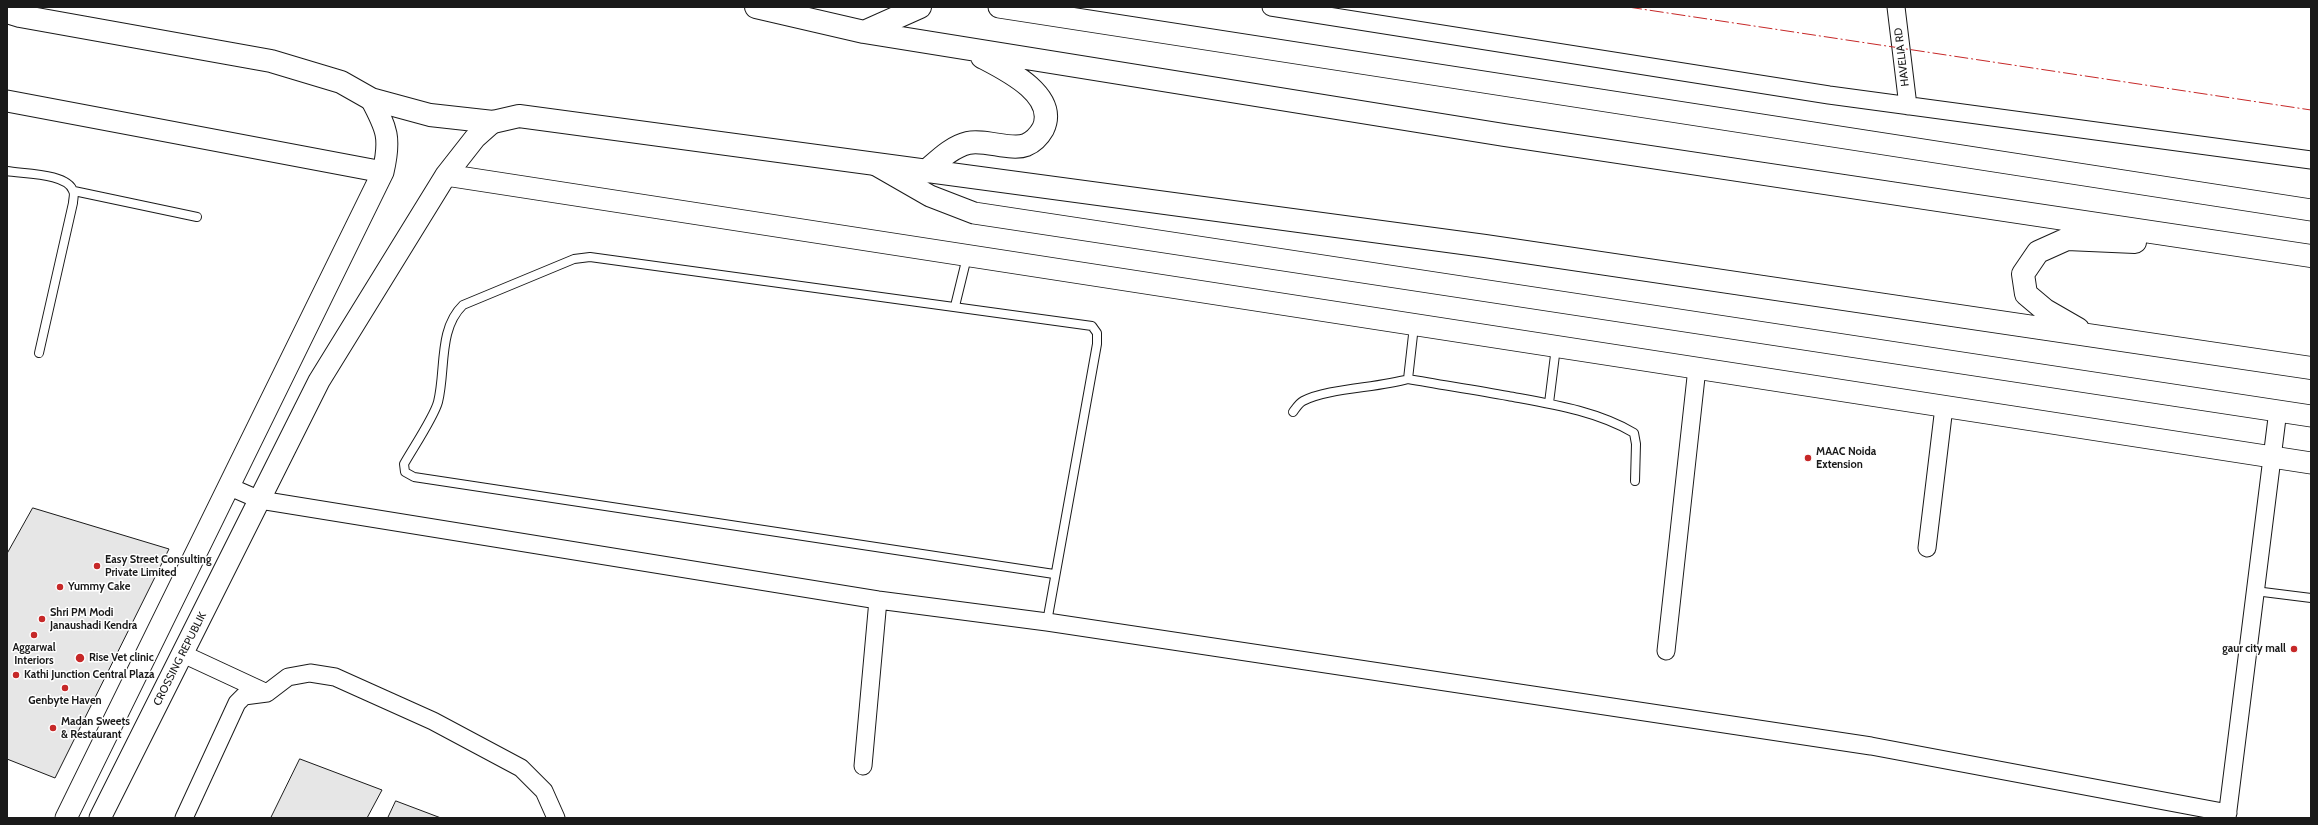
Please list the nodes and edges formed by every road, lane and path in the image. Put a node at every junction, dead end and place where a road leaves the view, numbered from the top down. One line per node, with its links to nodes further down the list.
1 (756, 7): 9 (main road)
2 (920, 7): 9 (main road)
3 (999, 7): 22 (street)
4 (1271, 7): 6 (street)
5 (1896, 7): 13 (street, HAVELIA RD)
6 (1294, 9): 7 (street)
7 (1314, 10): 13 (street)
8 (7, 12): 11 (main road)
9 (864, 32): 10 (main road)
10 (967, 48): 19 (main road); 24 (main road)
11 (371, 99): 14 (main road); 18 (street)
12 (7, 101): 18 (street)
13 (1908, 106): 15 (street)
14 (493, 122): 16 (main road); 20 (street, CROSSING REPUBLIK)
15 (2311, 160)
16 (876, 165): 19 (main road); 37 (street)
17 (7, 172): 21 (lane)
18 (383, 172): 43 (street)
19 (925, 172): 29 (main road)
20 (446, 175): 25 (street); 44 (street, CROSSING REPUBLIK)
21 (74, 191): 23 (lane); 31 (lane)
22 (2311, 210)
23 (197, 217)
24 (2216, 242): 26 (main road); 29 (main road)
25 (967, 256): 27 (lane); 28 (street)
26 (2311, 256)
27 (955, 306): 46 (lane); 46 (lane)
28 (1414, 325): 30 (street); 34 (lane)
29 (2089, 336): 33 (main road)
30 (1556, 347): 32 (street); 35 (lane)
31 (40, 352)
32 (1697, 368): 36 (street); 51 (street)
33 (2311, 368)
34 (1408, 379): 35 (lane); 38 (lane)
35 (1549, 403): 42 (lane)
36 (1944, 407): 40 (street); 45 (street)
37 (2278, 410): 39 (street); 40 (street)
38 (1293, 412)
39 (2311, 416)
40 (2272, 457): 41 (street); 47 (street)
41 (2311, 463)
42 (1635, 481)
43 (230, 487): 44 (street); 56 (street)
44 (260, 500): 49 (street); 52 (street, CROSSING REPUBLIK)
45 (1927, 548)
46 (1054, 574): 50 (lane)
47 (2255, 591): 48 (lane); 55 (street)
48 (2311, 598)
49 (878, 600): 50 (street); 54 (street)
50 (1047, 622): 55 (street)
51 (1666, 651)
52 (183, 654): 53 (street); 57 (street, CROSSING REPUBLIK)
53 (267, 693): 58 (street); 59 (street)
54 (863, 766)
55 (2227, 816)
56 (66, 818)
57 (100, 818)
58 (184, 818)
59 (556, 818)

